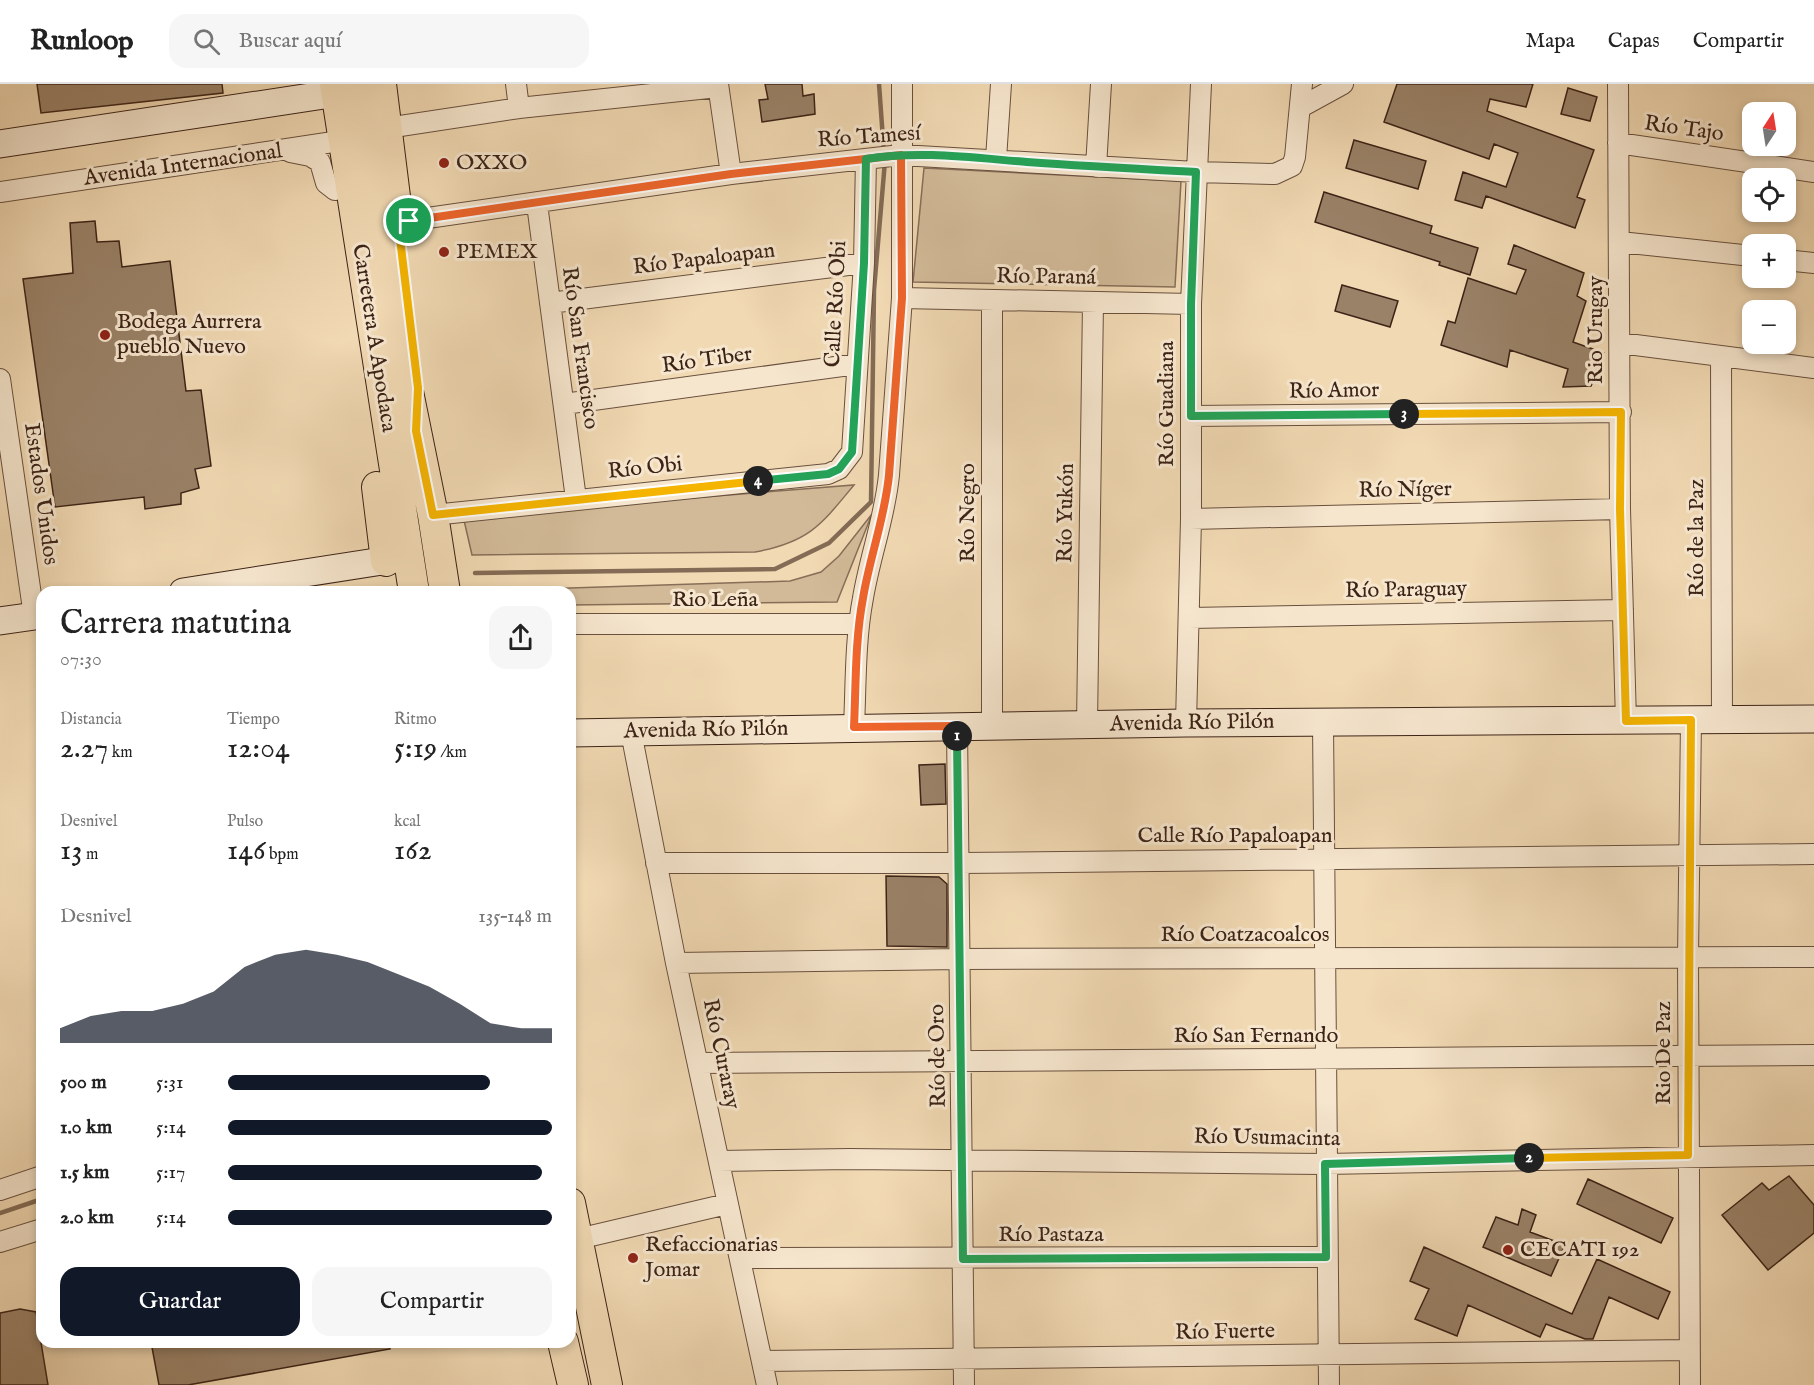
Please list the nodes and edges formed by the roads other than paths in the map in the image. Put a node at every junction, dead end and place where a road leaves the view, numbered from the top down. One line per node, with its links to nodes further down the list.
1 (516, 84): 13 (street)
2 (902, 84): 18 (street)
3 (1001, 84): 20 (street)
4 (1101, 84): 21 (street)
5 (1201, 84): 22 (street, Río Guadiana)
6 (1302, 84): 12 (street)
7 (1342, 84): 12 (street)
8 (1618, 84): 14 (street, Rio Urugay)
9 (718, 86): 11 (street, Avenida Internacional); 24 (street)
10 (344, 88): 15 (main road); 16 (main road, Carretera A Apodaca); 16 (main road)
11 (620, 90): 13 (street, Avenida Internacional)
12 (1300, 107): 22 (street, Río Tamesí)
13 (519, 108): 16 (street, Avenida Internacional)
14 (1618, 143): 23 (street, Río Tajo); 28 (street, Rio Urugay)
15 (0, 144)
16 (351, 150): 17 (street, Avenida Internacional); 17 (street); 27 (main road, Carretera A Apodaca); 51 (main road, Carretera A Apodaca); 51 (main road)
17 (279, 151): 25 (street, Avenida Internacional)
18 (898, 156): 19 (street, Río Tamesí); 20 (street, Río Tamesí); 33 (street)
19 (870, 159): 24 (street, Río Tamesí); 31 (street, Calle Río Obi)
20 (996, 159): 21 (street, Río Tamesí)
21 (1096, 167): 22 (street, Río Tamesí)
22 (1196, 172): 37 (street, Río Guadiana)
23 (1814, 172)
24 (731, 174): 26 (street, Río Tamesí)
25 (0, 192)
26 (537, 204): 27 (street, Río Tamesí); 36 (street, Río San Francisco)
27 (388, 224): 49 (main road, Carretera A Apodaca)
28 (1620, 242): 29 (street); 38 (street, Rio Urugay)
29 (1742, 255)
30 (1796, 261): 32 (street)
31 (864, 263): 36 (street, Río Papaloapan); 40 (street, Calle Río Obi)
32 (1814, 263)
33 (902, 298): 34 (street, Río Paraná); 61 (street)
34 (992, 300): 35 (street, Río Paraná); 70 (street, Río Negro)
35 (1093, 302): 37 (street, Río Paraná); 68 (street, Río Yukón)
36 (550, 303): 43 (street, Río San Francisco)
37 (1191, 304): 45 (street, Río Guadiana)
38 (1620, 344): 39 (street); 44 (street, Rio Urugay)
39 (1721, 356): 41 (street); 64 (street, Río de la Paz)
40 (857, 364): 43 (street, Río Tiber); 46 (street, Calle Río Obi)
41 (1814, 368)
42 (0, 379): 55 (street, Estados Unidos)
43 (564, 404): 47 (street, Río San Francisco)
44 (1621, 412): 45 (street, Río Amor); 48 (street, Rio Urugay)
45 (1191, 416): 50 (street, Río Guadiana)
46 (852, 452): 47 (street, Río Obi)
47 (576, 499): 49 (street, Río Obi)
48 (1620, 509): 50 (street, Río Níger); 56 (street, Rio Urugay)
49 (433, 515): 54 (main road, Carretera A Apodaca)
50 (1191, 519): 58 (street, Río Guadiana)
51 (398, 559): 52 (main road); 53 (main road, Carretera A Apodaca)
52 (222, 586)
53 (411, 586)
54 (444, 586)
55 (36, 603)
56 (1623, 610): 58 (street, Río Paraguay); 65 (street, Rio Urugay)
57 (36, 615): 59 (main road)
58 (1190, 618): 67 (street, Río Guadiana)
59 (0, 621)
60 (576, 624): 61 (street, Rio Leña)
61 (859, 624): 71 (street)
62 (1814, 719): 64 (main road, Avenida Río Pilón)
63 (1691, 720): 64 (main road, Avenida Río Pilón); 65 (main road, Avenida Río Pilón); 75 (street, Rio De Paz)
64 (1722, 720)
65 (1626, 721): 66 (main road, Avenida Río Pilón)
66 (1323, 722): 67 (main road, Avenida Río Pilón); 76 (street)
67 (1186, 723): 68 (main road, Avenida Río Pilón)
68 (1087, 724): 70 (main road, Avenida Río Pilón)
69 (957, 726): 70 (main road, Avenida Río Pilón); 71 (main road, Avenida Río Pilón); 78 (street, Río de Oro)
70 (992, 726)
71 (854, 727): 73 (main road, Avenida Río Pilón)
72 (576, 732): 73 (main road, Avenida Río Pilón)
73 (631, 732): 77 (street, Río Curaray)
74 (1814, 854): 75 (street, Calle Río Papaloapan)
75 (1689, 857): 76 (street, Calle Río Papaloapan); 80 (street, Rio De Paz)
76 (1324, 859): 78 (street, Calle Río Papaloapan); 82 (street)
77 (656, 863): 78 (street, Calle Río Papaloapan); 83 (street, Río Curaray)
78 (959, 863): 81 (street, Río de Oro)
79 (1814, 957): 80 (street, Río Coatzacoalcos)
80 (1688, 958): 82 (street, Río Coatzacoalcos); 84 (street, Rio De Paz)
81 (960, 959): 82 (street, Río Coatzacoalcos); 83 (street, Río Coatzacoalcos); 86 (street, Río de Oro)
82 (1325, 959): 87 (street)
83 (676, 963): 88 (street, Río Curaray)
84 (1689, 1055): 85 (street, Río San Fernando); 87 (street, Río San Fernando); 89 (street, Rio De Paz)
85 (1814, 1055)
86 (962, 1060): 87 (street, Río San Fernando); 88 (street, Río San Fernando); 91 (street, Río de Oro)
87 (1325, 1060): 93 (street)
88 (699, 1063): 92 (street, Río Curaray)
89 (1688, 1155): 90 (street, Río Usumacinta); 93 (street, Río Usumacinta); 105 (street, Rio De Paz)
90 (1814, 1155)
91 (964, 1160): 92 (street, Río Usumacinta); 93 (street, Río Usumacinta); 103 (street, Río de Oro)
92 (719, 1161): 96 (street, Río Curaray)
93 (1325, 1164): 101 (street)
94 (36, 1178): 95 (street)
95 (0, 1190)
96 (727, 1204): 99 (street); 102 (street, Río Curaray)
97 (576, 1217): 99 (main road)
98 (36, 1231): 100 (street)
99 (585, 1237): 110 (main road); 111 (main road)
100 (0, 1242)
101 (1326, 1257): 103 (street, Río Pastaza); 106 (street)
102 (740, 1258): 103 (street, Río Pastaza); 108 (street, Río Curaray)
103 (963, 1259): 107 (street, Río de Oro)
104 (564, 1348): 109 (main road)
105 (1689, 1350): 106 (street, Río Fuerte); 115 (street, Rio De Paz)
106 (1329, 1355): 107 (street, Río Fuerte); 114 (street)
107 (964, 1360): 108 (street, Río Fuerte); 113 (street, Río de Oro)
108 (762, 1361): 112 (street, Río Curaray)
109 (573, 1385)
110 (606, 1385)
111 (621, 1385)
112 (767, 1385)
113 (964, 1385)
114 (1329, 1385)
115 (1690, 1385)

